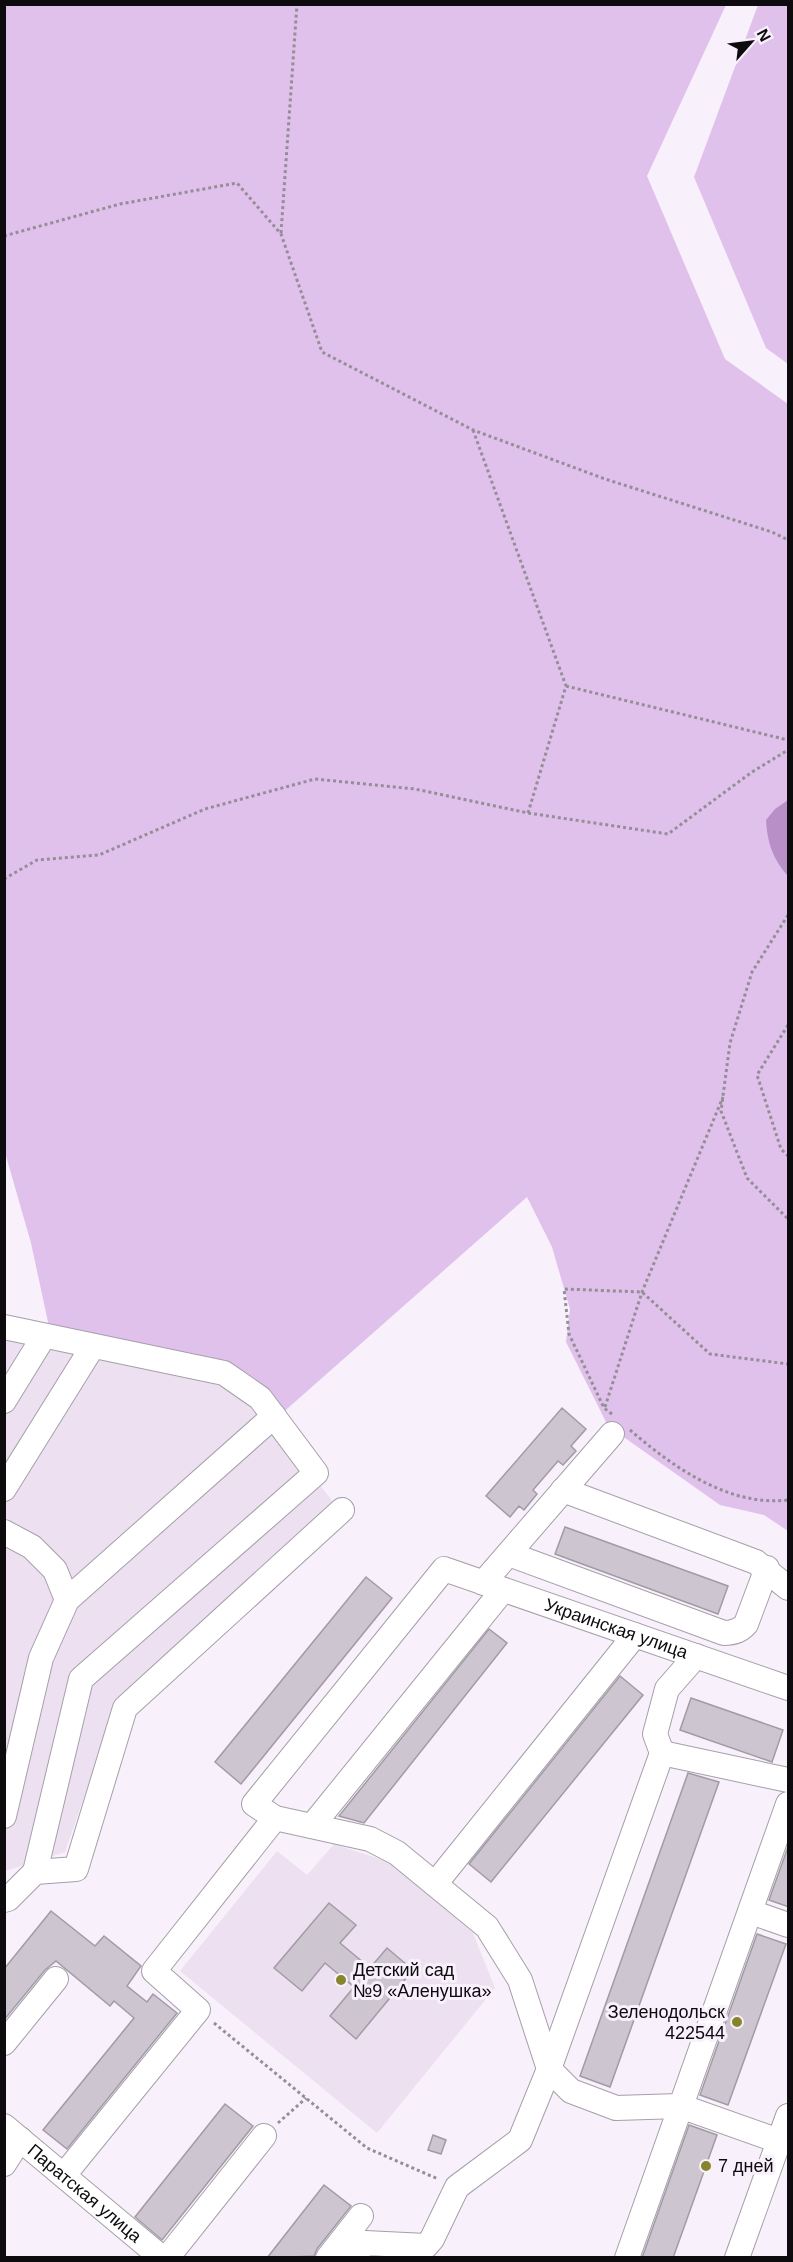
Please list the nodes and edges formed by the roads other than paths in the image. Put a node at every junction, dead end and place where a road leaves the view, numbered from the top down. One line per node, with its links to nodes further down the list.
1 (4, 1327): 2 (street)
2 (44, 1336): 3 (street); 4 (street)
3 (93, 1346): 5 (street); 7 (street)
4 (4, 1401)
5 (274, 1416): 15 (street); 25 (street)
6 (618, 1426): 8 (street)
7 (4, 1489)
8 (563, 1490): 11 (street); 12 (street)
9 (342, 1510): 25 (street)
10 (4, 1532): 15 (street)
11 (509, 1554): 12 (street); 13 (street)
12 (767, 1568): 14 (street)
13 (493, 1586): 16 (street, Украинская улица); 23 (street, Украинская улица); 24 (street)
14 (789, 1588)
15 (67, 1600): 22 (street)
16 (635, 1635): 17 (street, Украинская улица); 26 (street)
17 (696, 1656): 18 (street, Украинская улица); 19 (street)
18 (789, 1688)
19 (662, 1753): 20 (street); 32 (street)
20 (789, 1780)
21 (789, 1804): 28 (street)
22 (4, 1816)
23 (275, 1818): 24 (street); 38 (street)
24 (312, 1826): 26 (street)
25 (35, 1872): 27 (street)
26 (435, 1884): 32 (street)
27 (4, 1900)
28 (751, 1912): 29 (street); 33 (street)
29 (789, 1925)
30 (56, 1980): 31 (street)
31 (4, 2043)
32 (549, 2069): 33 (street); 43 (street)
33 (680, 2106): 35 (street); 44 (street)
34 (11, 2131): 37 (street); 38 (street, Паратская улица)
35 (785, 2131): 45 (street)
36 (264, 2136): 40 (street)
37 (4, 2164)
38 (64, 2175): 39 (street, Паратская улица)
39 (162, 2258)
40 (167, 2258)
41 (328, 2258): 42 (street)
42 (342, 2258)
43 (352, 2258)
44 (627, 2258)
45 (737, 2258)

